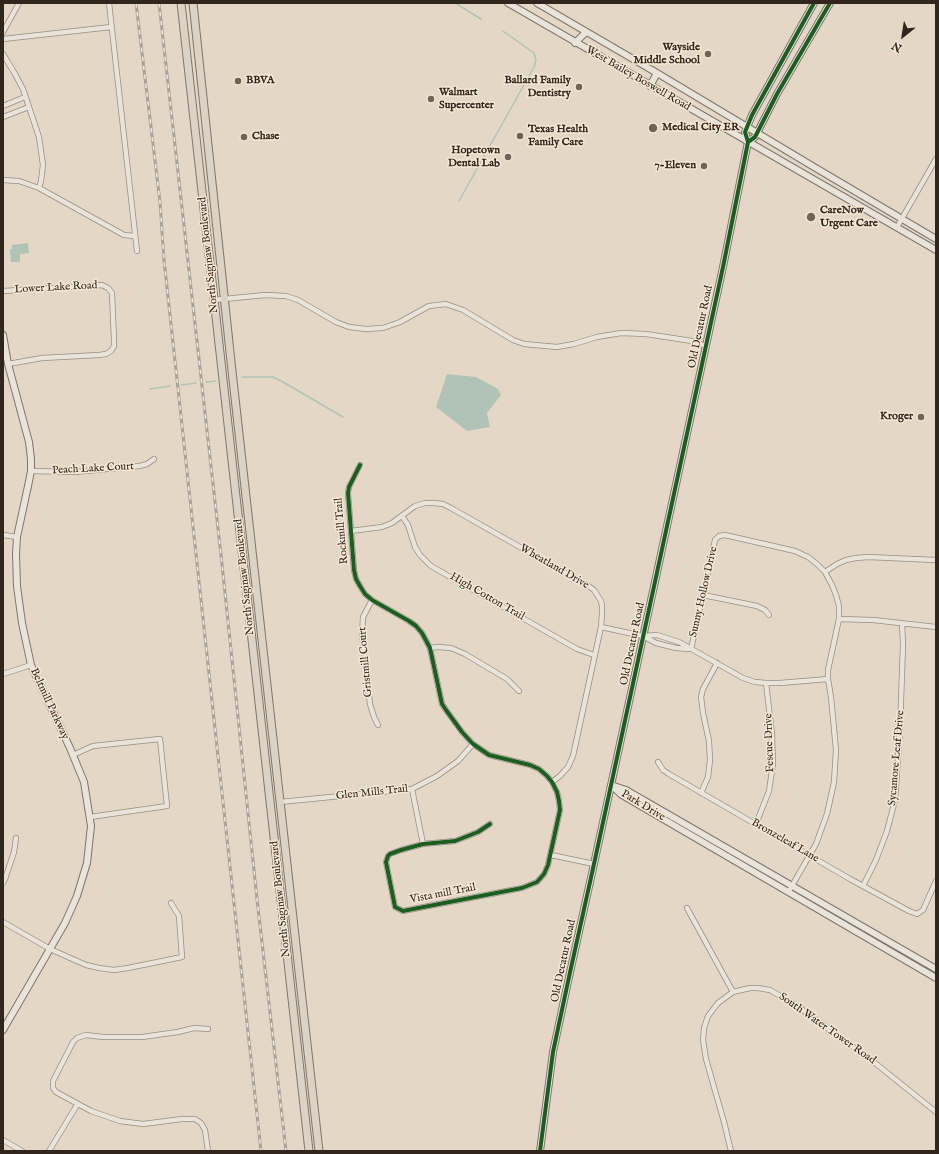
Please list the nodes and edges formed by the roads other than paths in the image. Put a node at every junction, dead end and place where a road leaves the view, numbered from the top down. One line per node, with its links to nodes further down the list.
1 (19, 3): 10 (street)
2 (109, 3): 9 (street)
3 (181, 3): 37 (main road, North Saginaw Boulevard)
4 (192, 3): 36 (main road, North Saginaw Boulevard)
5 (508, 3): 14 (street, West Bailey Boswell Road)
6 (537, 3): 11 (street, West Bailey Boswell Road)
7 (814, 3): 12 (street, Old Decatur Road)
8 (830, 3): 15 (street)
9 (111, 27): 13 (street); 31 (street)
10 (3, 32)
11 (586, 32): 14 (street); 17 (street, West Bailey Boswell Road)
12 (795, 37): 15 (street); 23 (street, Old Decatur Road)
13 (3, 39)
14 (575, 43): 18 (street, West Bailey Boswell Road)
15 (806, 43): 24 (street)
16 (3, 54): 19 (street)
17 (657, 73): 18 (street); 23 (street, West Bailey Boswell Road)
18 (650, 86): 25 (street, West Bailey Boswell Road)
19 (26, 97): 20 (street); 21 (street)
20 (3, 106)
21 (29, 107): 22 (street); 28 (street)
22 (3, 117)
23 (747, 127): 24 (street, West Bailey Boswell Road); 25 (street, Old Decatur Road)
24 (757, 133): 25 (street); 29 (street, West Bailey Boswell Road)
25 (748, 142): 30 (street, West Bailey Boswell Road); 39 (street, Old Decatur Road)
26 (936, 159): 29 (street)
27 (3, 180): 28 (street)
28 (39, 188): 31 (street)
29 (902, 219): 30 (street); 32 (street, West Bailey Boswell Road)
30 (897, 228): 33 (street, West Bailey Boswell Road)
31 (135, 236): 34 (street)
32 (936, 239)
33 (936, 250)
34 (137, 251)
35 (3, 290): 40 (street, Lower Lake Road)
36 (224, 299): 37 (street); 39 (street); 75 (main road, North Saginaw Boulevard)
37 (214, 300): 105 (main road, North Saginaw Boulevard)
38 (3, 335): 40 (street, Beltmill Parkway)
39 (706, 346): 57 (street, Old Decatur Road)
40 (8, 364): 43 (street, Beltmill Parkway)
41 (154, 459): 43 (street, Peach Lake Court)
42 (360, 465): 45 (street, Rockmill Trail)
43 (31, 470): 47 (street, Beltmill Parkway)
44 (402, 516): 45 (street, Wheatland Drive); 55 (street, Wheatland Drive); 60 (street, High Cotton Trail)
45 (351, 531): 51 (street, Rockmill Trail)
46 (3, 535): 47 (street)
47 (17, 537): 62 (street, Beltmill Parkway)
48 (936, 560): 49 (street)
49 (825, 572): 50 (street, Sunny Hollow Drive); 53 (street)
50 (704, 595): 52 (street); 59 (street, Sunny Hollow Drive)
51 (372, 600): 58 (street, Rockmill Trail); 67 (street, Gristmill Court)
52 (769, 616)
53 (839, 619): 54 (street); 64 (street)
54 (902, 623): 56 (street); 86 (street, Sycamore Leaf Drive)
55 (601, 627): 57 (street); 60 (street, Wheatland Drive)
56 (936, 627)
57 (643, 636): 59 (street); 59 (street); 72 (street, Old Decatur Road)
58 (430, 648): 66 (street); 68 (street, Rockmill Trail)
59 (691, 649): 61 (street)
60 (594, 654): 71 (street, Wheatland Drive)
61 (717, 663): 65 (street); 74 (street)
62 (31, 665): 63 (street); 69 (street, Beltmill Parkway)
63 (3, 674)
64 (828, 679): 65 (street); 82 (street)
65 (766, 683): 78 (street, Fescue Drive)
66 (519, 691)
67 (378, 725)
68 (474, 744): 71 (street, Rockmill Trail); 73 (street, Glen Mills Trail)
69 (73, 755): 76 (street, Beltmill Parkway); 76 (street)
70 (658, 762): 74 (street, Bronzeleaf Lane)
71 (552, 782): 81 (street, Rockmill Trail)
72 (611, 785): 83 (street, Old Decatur Road); 88 (street, Park Drive)
73 (412, 789): 75 (street, Glen Mills Trail); 80 (street)
74 (701, 793): 78 (street, Bronzeleaf Lane)
75 (280, 802): 106 (main road, North Saginaw Boulevard)
76 (90, 817): 92 (street, Beltmill Parkway)
77 (490, 824): 80 (street)
78 (756, 824): 82 (street, Bronzeleaf Lane)
79 (16, 838): 85 (street)
80 (423, 844): 87 (street, Vista mill Trail)
81 (551, 855): 83 (street); 87 (street, Rockmill Trail)
82 (810, 856): 86 (street, Bronzeleaf Lane); 88 (street)
83 (594, 864): 107 (street, Old Decatur Road)
84 (936, 881): 86 (street, Bronzeleaf Lane)
85 (3, 883)
86 (863, 886)
87 (522, 888)
88 (790, 888): 93 (street, Park Drive); 94 (street, Park Drive)
89 (171, 903): 92 (street)
90 (687, 908): 95 (street)
91 (3, 922): 92 (street)
92 (50, 949): 97 (street, Beltmill Parkway)
93 (936, 969)
94 (936, 978)
95 (733, 992): 99 (street, South Water Tower Road); 108 (street, South Water Tower Road)
96 (208, 1029): 98 (street)
97 (3, 1030)
98 (77, 1105): 103 (street); 104 (street)
99 (936, 1112)
100 (3, 1140): 101 (street)
101 (13, 1149): 102 (street)
102 (22, 1151)
103 (49, 1151)
104 (208, 1151)
105 (309, 1151)
106 (319, 1151)
107 (540, 1151)
108 (731, 1151)

